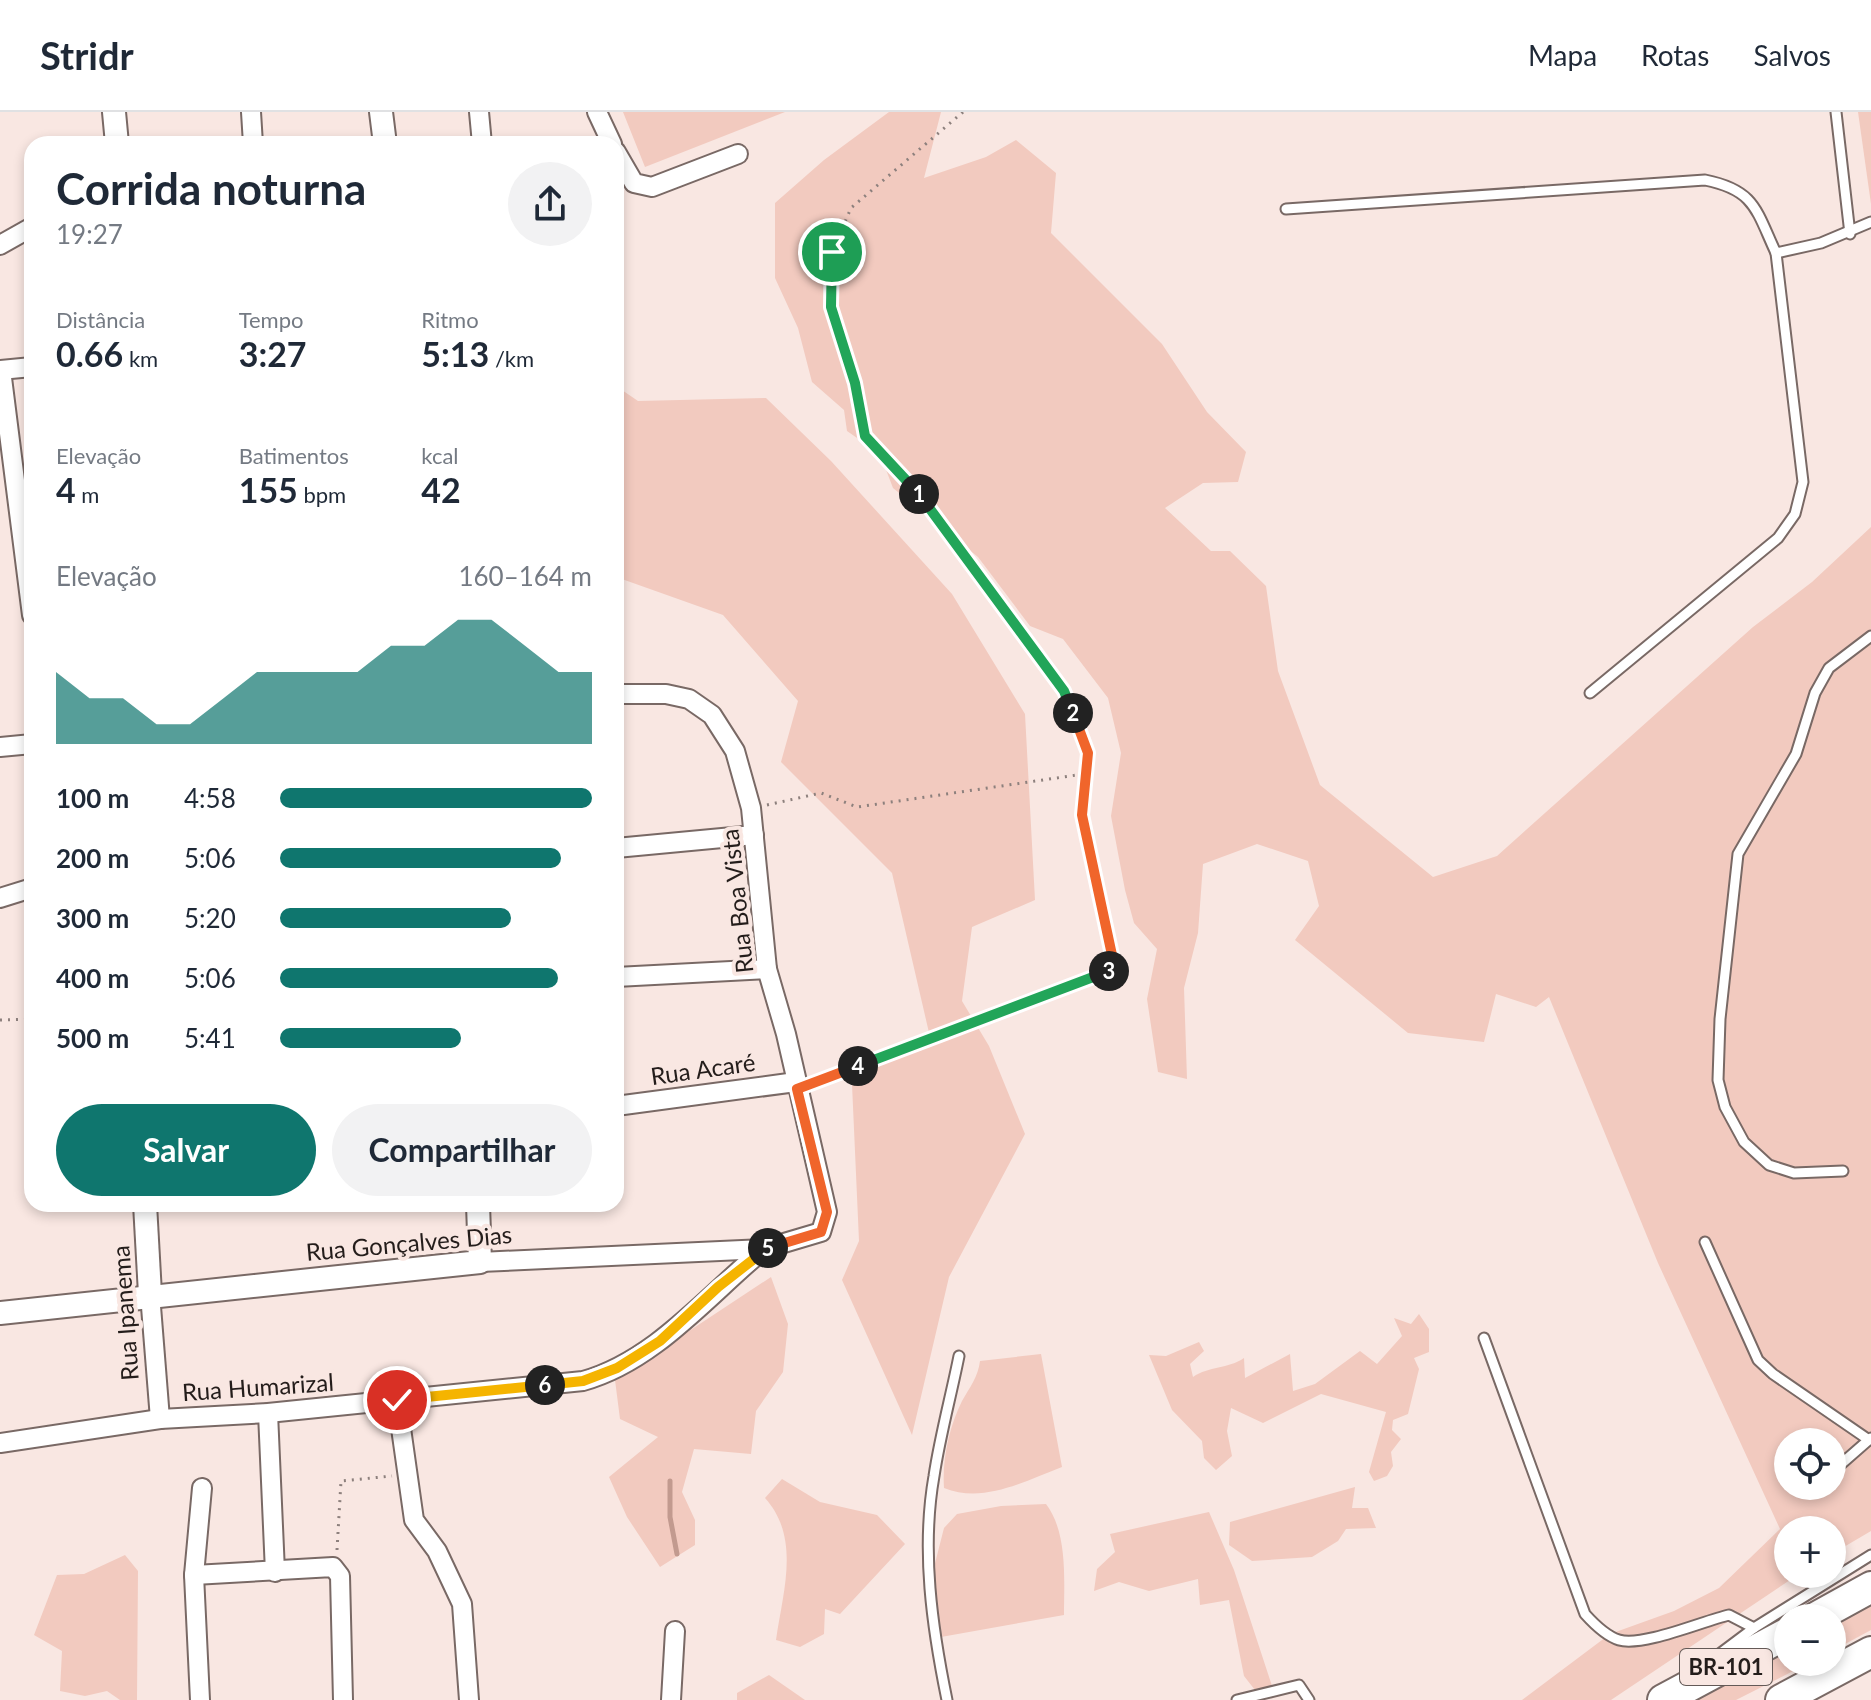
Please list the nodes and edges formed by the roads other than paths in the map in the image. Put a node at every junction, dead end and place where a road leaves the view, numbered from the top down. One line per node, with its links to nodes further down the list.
1 (114, 112): 7 (street)
2 (251, 112): 8 (street)
3 (381, 112): 9 (street)
4 (479, 112): 10 (street)
5 (597, 112): 11 (street)
6 (1836, 112): 17 (lane)
7 (116, 136)
8 (252, 136)
9 (384, 136)
10 (481, 136)
11 (608, 136)
12 (738, 154): 13 (street)
13 (624, 166)
14 (1286, 209): 19 (lane)
15 (1871, 222): 17 (lane)
16 (24, 232): 18 (street)
17 (1850, 234): 19 (lane)
18 (0, 245)
19 (1776, 253): 24 (lane)
20 (24, 368): 21 (street)
21 (0, 370): 22 (street)
22 (24, 554)
23 (1871, 636): 36 (lane)
24 (1590, 693)
25 (624, 694): 28 (street, Rua Boa Vista)
26 (24, 745): 27 (street)
27 (0, 747)
28 (754, 835): 29 (street); 32 (street, Rua Boa Vista)
29 (624, 847)
30 (24, 890): 31 (street)
31 (0, 898)
32 (767, 969): 33 (street); 34 (street, Rua Boa Vista)
33 (624, 977)
34 (796, 1086): 35 (street, Rua Acaré); 39 (street, Rua Boa Vista)
35 (624, 1105)
36 (1843, 1171)
37 (145, 1212): 43 (street, Rua Ipanema)
38 (478, 1212): 42 (street)
39 (821, 1232): 41 (street, Rua Gonçalves Dias)
40 (1705, 1242): 50 (lane)
41 (764, 1249): 42 (street, Rua Gonçalves Dias); 47 (street, Rua Humarizal)
42 (480, 1262): 43 (street, Rua Gonçalves Dias)
43 (150, 1294): 44 (street, Rua Gonçalves Dias); 49 (street, Rua Ipanema)
44 (0, 1313)
45 (1484, 1338): 59 (lane)
46 (959, 1356): 68 (lane)
47 (397, 1400): 48 (street, Rua Humarizal); 66 (street)
48 (268, 1413): 49 (street, Rua Humarizal); 55 (street)
49 (160, 1419): 51 (street, Rua Humarizal)
50 (1870, 1439): 52 (lane)
51 (0, 1443)
52 (1846, 1460)
53 (202, 1488): 56 (street)
54 (1871, 1555): 59 (lane)
55 (275, 1572): 56 (street); 65 (street)
56 (194, 1575): 64 (street)
57 (1871, 1587): 58 (highway)
58 (1840, 1604)
59 (1754, 1628): 63 (lane)
60 (675, 1631): 67 (street)
61 (1774, 1640): 63 (highway, BR-101)
62 (1871, 1652): 71 (highway, BR-101)
63 (1664, 1699)
64 (200, 1700)
65 (343, 1700)
66 (469, 1700)
67 (671, 1700)
68 (947, 1700)
69 (1237, 1700): 70 (lane)
70 (1309, 1700)
71 (1781, 1700)

